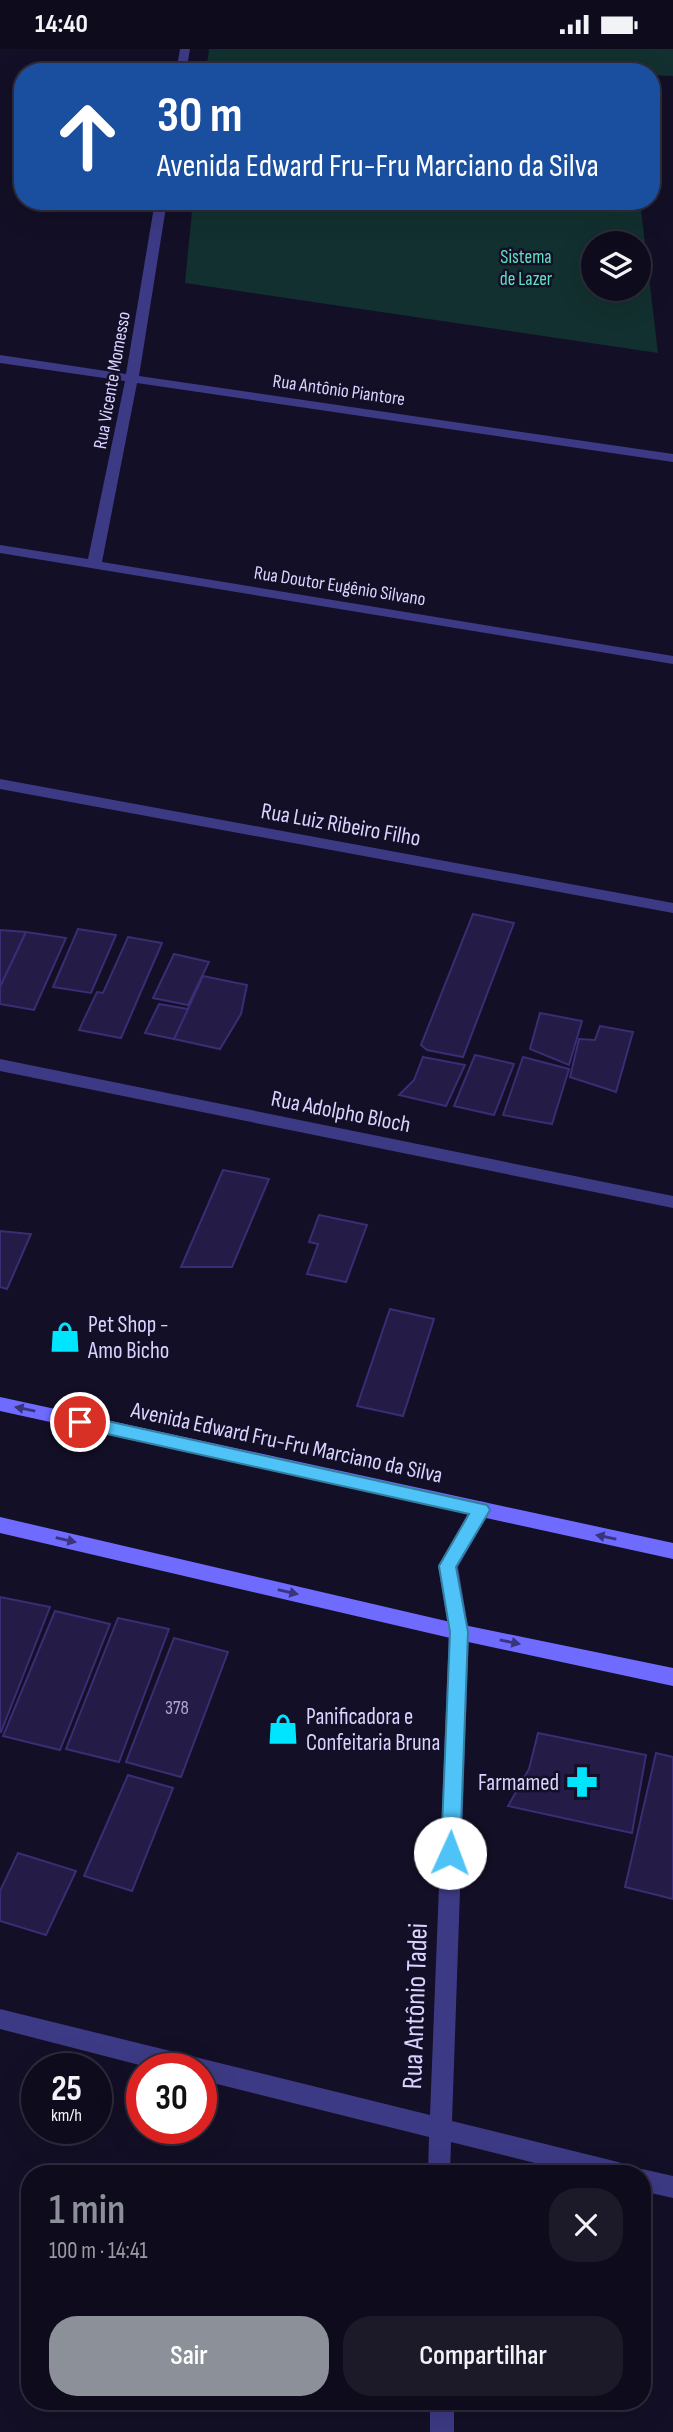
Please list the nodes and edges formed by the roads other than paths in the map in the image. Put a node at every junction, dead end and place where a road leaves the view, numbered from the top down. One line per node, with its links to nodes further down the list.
1 (160, 210): 3 (street, Rua Vicente Momesso)
2 (0, 359): 3 (street, Rua Antônio Piantore)
3 (132, 379): 4 (street, Rua Antônio Piantore); 6 (street, Rua Vicente Momesso)
4 (673, 458)
5 (0, 549): 6 (street, Rua Doutor Eugênio Silvano)
6 (94, 565): 7 (street, Rua Doutor Eugênio Silvano)
7 (673, 660)
8 (0, 784): 9 (street, Rua Luiz Ribeiro Filho)
9 (673, 908)
10 (0, 1065): 11 (street, Rua Adolpho Bloch)
11 (673, 1202)
12 (0, 1404): 13 (main road, Avenida Edward Fru-Fru Marciano da Silva, one-way to 12)
13 (481, 1510): 15 (main road, Avenida Edward Fru-Fru Marciano da Silva, one-way to 13); 16 (street)
14 (0, 1525): 16 (main road, one-way to 16)
15 (673, 1551)
16 (459, 1632): 17 (main road, one-way to 17); 21 (street, Rua Antônio Tadei)
17 (673, 1677)
18 (0, 2019): 19 (street)
19 (136, 2053)
20 (217, 2073): 21 (street)
21 (439, 2129): 22 (street, Rua Antônio Tadei); 23 (street)
22 (439, 2165)
23 (585, 2165)
24 (651, 2182): 25 (street)
25 (673, 2187)
26 (442, 2410): 27 (street)
27 (442, 2432)

